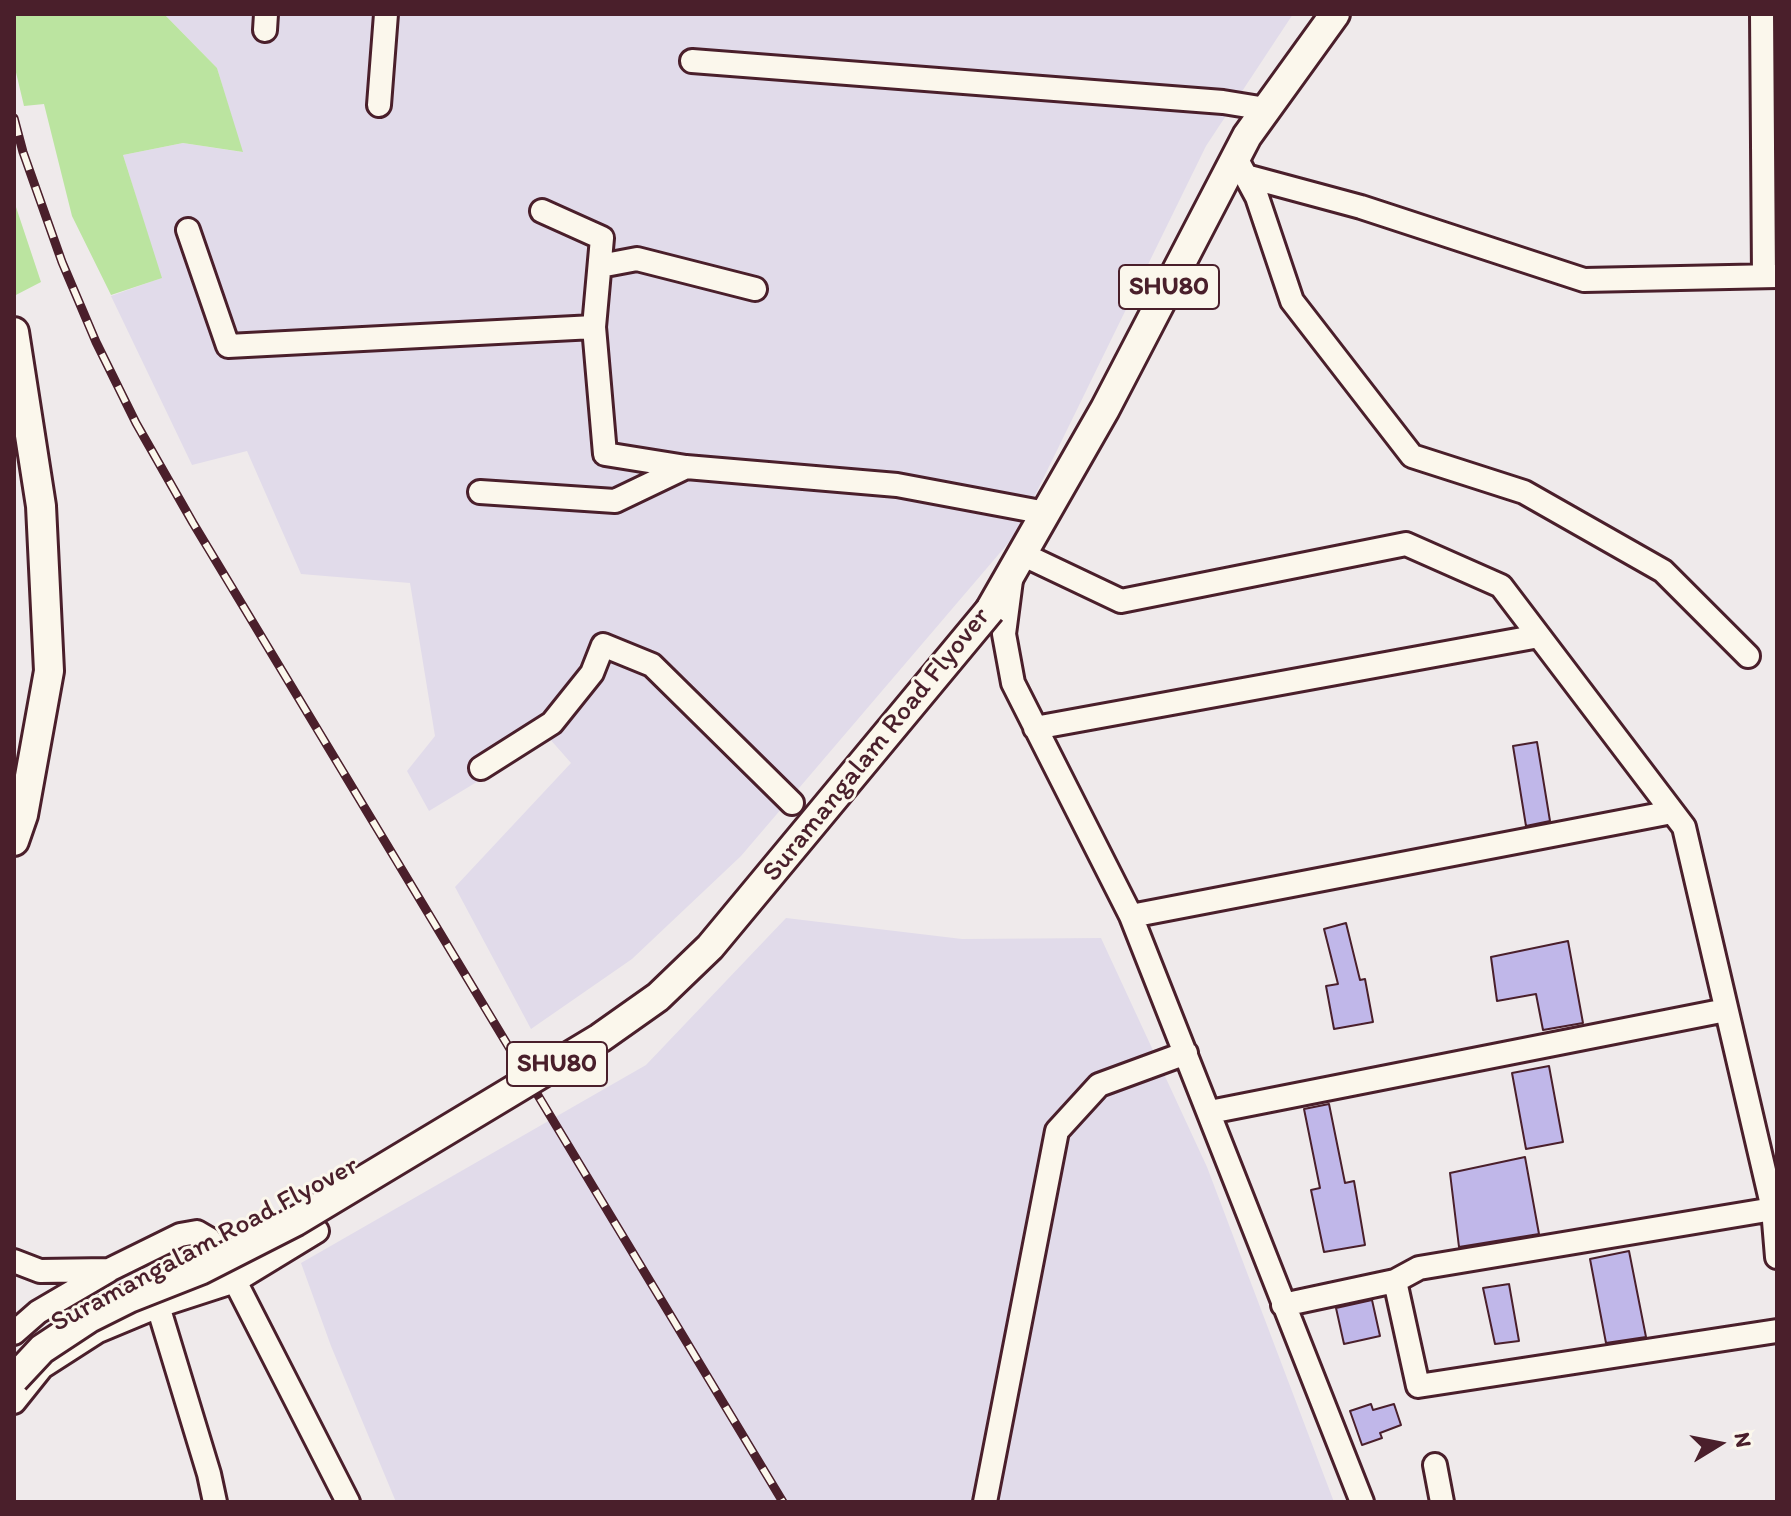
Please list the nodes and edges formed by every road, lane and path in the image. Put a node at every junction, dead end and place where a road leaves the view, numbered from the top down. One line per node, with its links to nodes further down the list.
1 (386, 14): 5 (street)
2 (1335, 14): 6 (main road, SHU80)
3 (1767, 28): 7 (street)
4 (692, 61): 6 (street)
5 (379, 105)
6 (1266, 109): 8 (main road, SHU80)
7 (1770, 131): 12 (street)
8 (1241, 167): 12 (street); 18 (main road, SHU80); 22 (street)
9 (542, 211): 11 (street)
10 (188, 230): 14 (street)
11 (600, 266): 13 (street); 14 (street)
12 (1770, 276)
13 (755, 289)
14 (594, 327): 16 (street)
15 (14, 332): 27 (main road)
16 (686, 467): 17 (street); 18 (street)
17 (480, 492)
18 (1046, 513): 19 (main road, SHU80)
19 (1018, 561): 20 (main road, Suramangalam Road Flyover / SHU80); 21 (street); 23 (street)
20 (984, 604): 43 (main road, Suramangalam Road Flyover / SHU80); 44 (main road, Suramangalam Road Flyover / SHU80, bridge)
21 (1539, 636): 23 (street); 26 (street)
22 (1748, 656)
23 (1035, 728): 28 (street)
24 (481, 768): 25 (street)
25 (792, 803)
26 (1672, 812): 28 (street); 29 (street)
27 (14, 841)
28 (1131, 916): 30 (street)
29 (1726, 1010): 31 (street); 32 (street)
30 (1186, 1053): 31 (street); 49 (street)
31 (1210, 1112): 39 (street)
32 (1773, 1209): 34 (street); 38 (street)
33 (317, 1231): 37 (street)
34 (1777, 1257)
35 (14, 1261): 36 (street)
36 (109, 1270): 37 (street); 42 (street)
37 (235, 1281): 40 (street); 48 (street)
38 (1395, 1281): 39 (street); 41 (street)
39 (1283, 1305): 50 (street)
40 (158, 1306): 45 (street); 47 (street)
41 (1777, 1331)
42 (14, 1333)
43 (14, 1356)
44 (14, 1379)
45 (14, 1402)
46 (1435, 1465): 51 (street)
47 (215, 1502)
48 (348, 1502)
49 (985, 1502)
50 (1362, 1502)
51 (1442, 1502)

